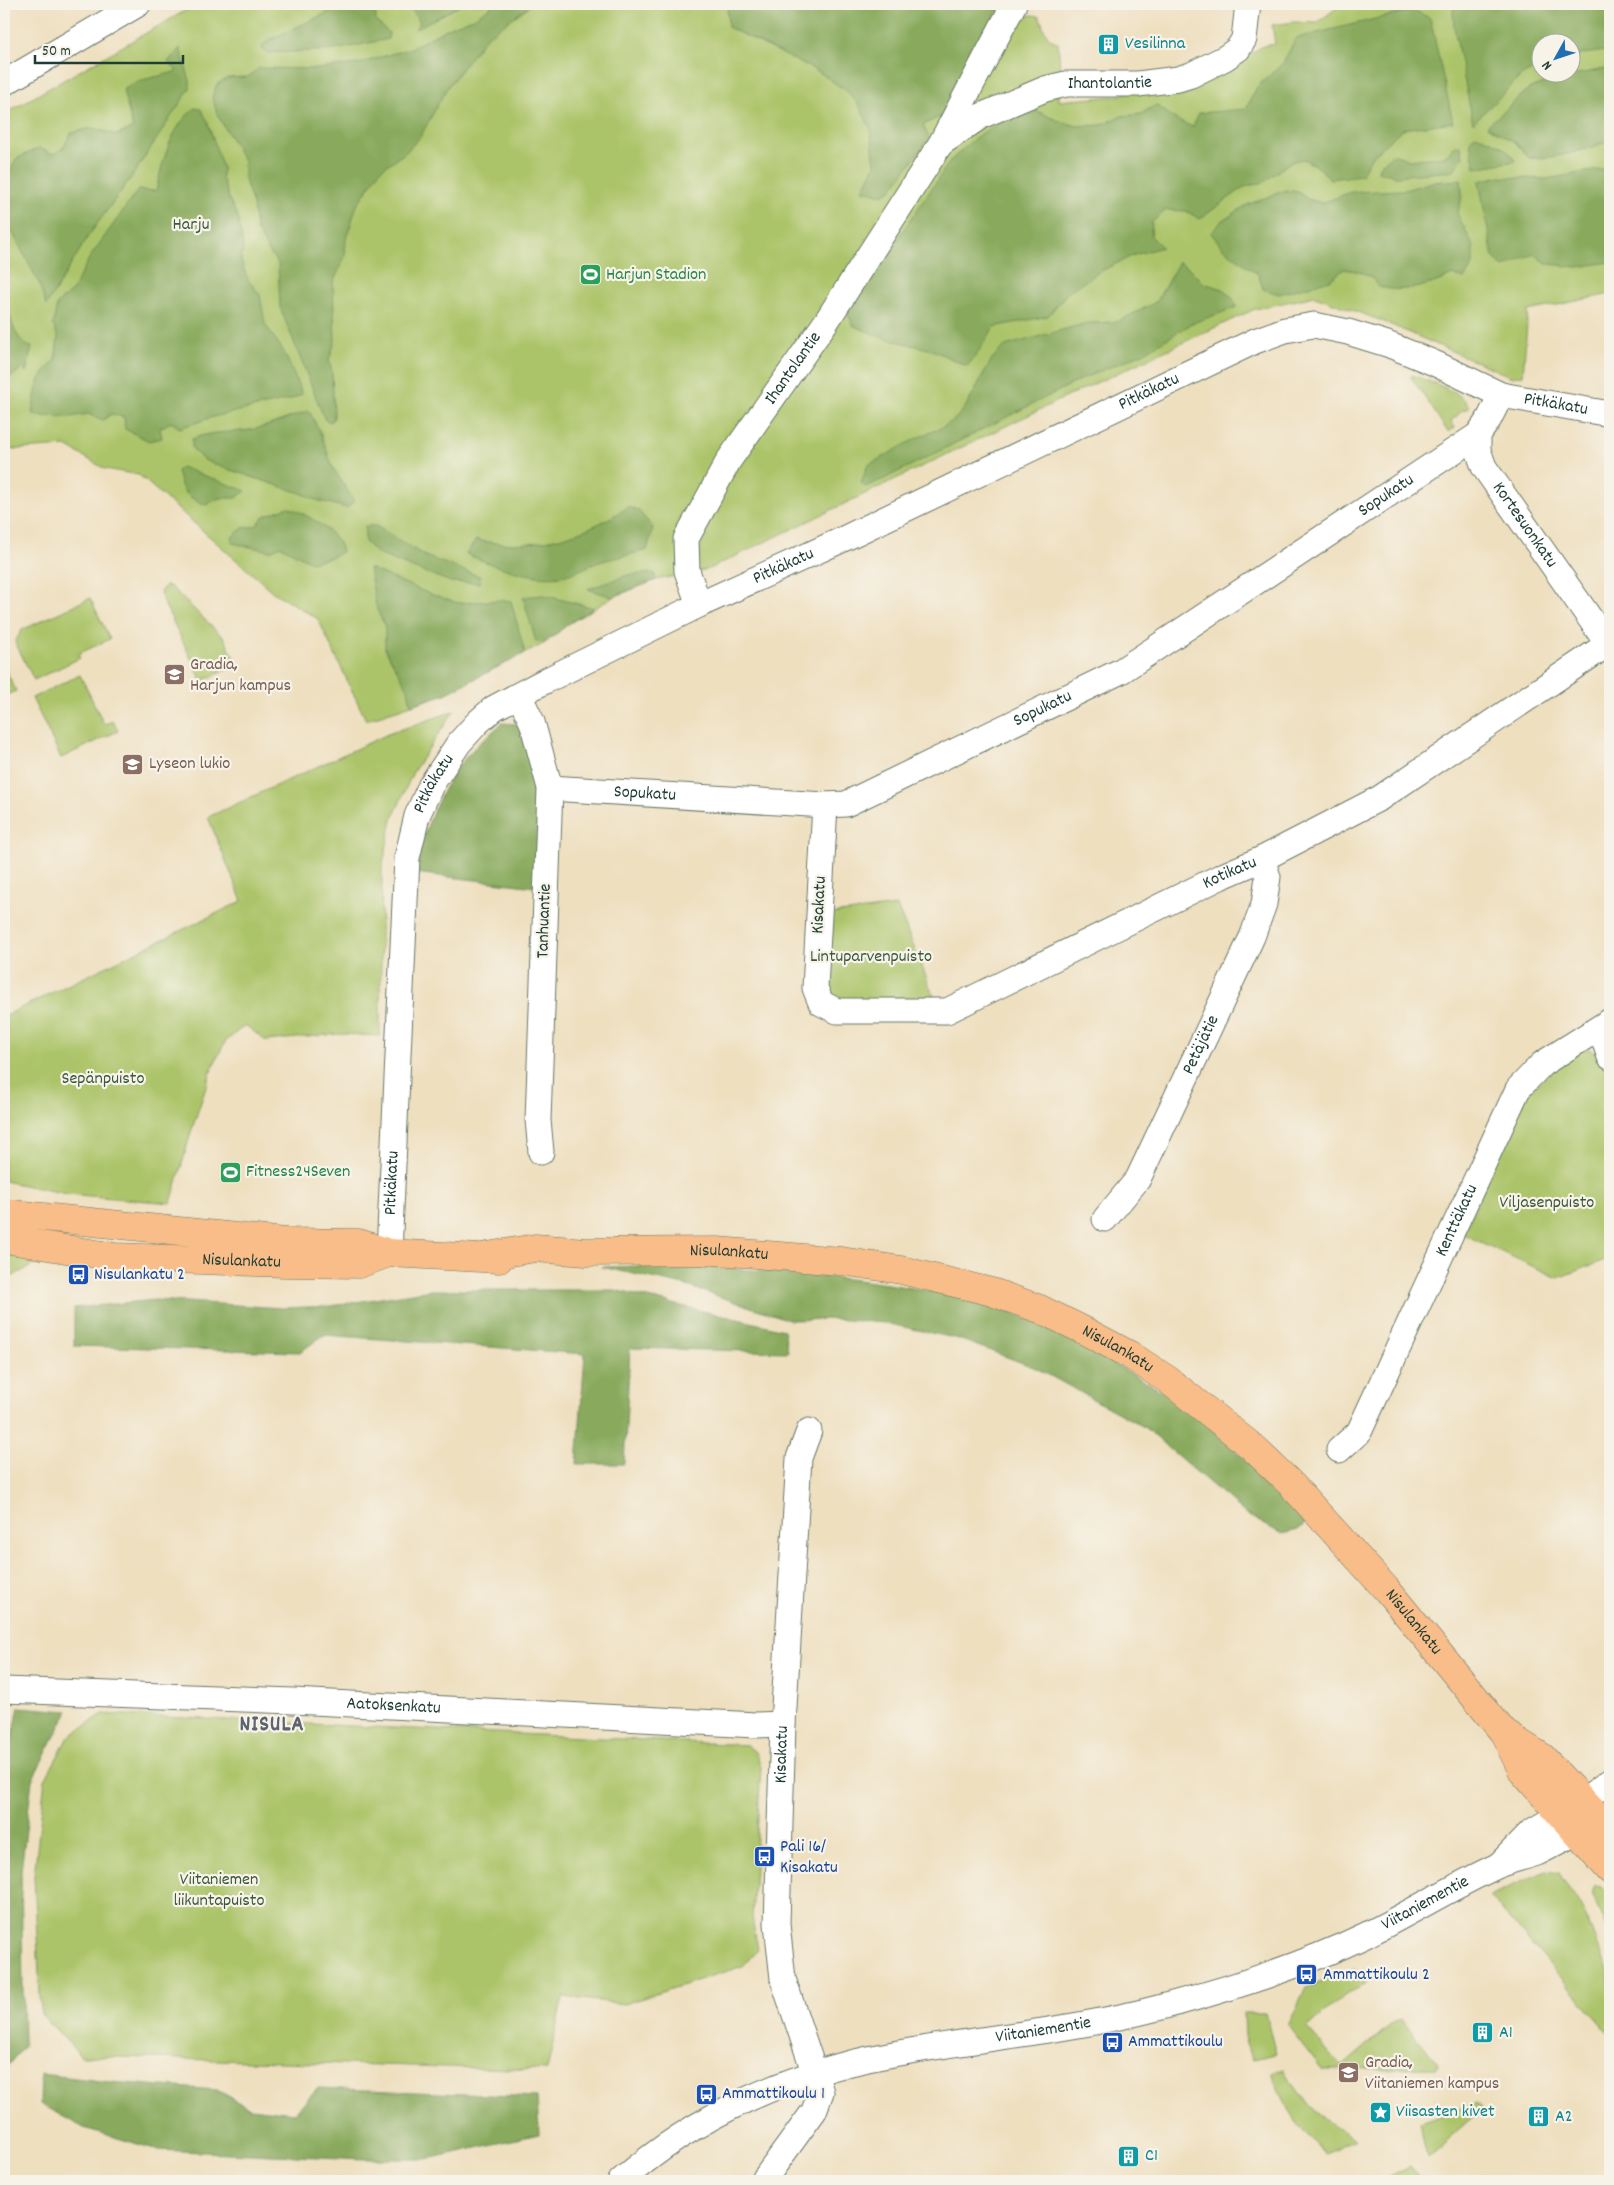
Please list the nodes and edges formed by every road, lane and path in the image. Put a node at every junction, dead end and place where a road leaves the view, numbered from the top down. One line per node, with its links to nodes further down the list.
1 (138, 4): 4 (street)
2 (1014, 4): 5 (street, Ihantolantie)
3 (1248, 4): 5 (street, Ihantolantie)
4 (4, 83)
5 (941, 143): 9 (street, Ihantolantie)
6 (1501, 395): 7 (street, Pitkäkatu); 8 (street); 9 (street, Pitkäkatu)
7 (1610, 414)
8 (1478, 435): 10 (street, Kortesuonkatu); 13 (street, Sopukatu)
9 (699, 605): 11 (street, Pitkäkatu)
10 (1609, 645): 14 (street, Kotikatu)
11 (519, 695): 12 (street, Tanhuantie); 22 (street, Pitkäkatu)
12 (550, 788): 13 (street, Sopukatu); 18 (street, Tanhuantie)
13 (825, 805): 15 (street, Kisakatu)
14 (1262, 859): 15 (street, Kotikatu); 20 (street, Petäjätie)
15 (821, 1003)
16 (1605, 1024): 17 (street); 24 (street, Kenttäkatu)
17 (1610, 1056)
18 (541, 1152)
19 (4, 1213): 22 (main road, Nisulankatu)
20 (1105, 1220)
21 (4, 1239): 22 (main road, Nisulankatu)
22 (390, 1253): 27 (main road, Nisulankatu)
23 (809, 1431): 26 (street, Kisakatu)
24 (1339, 1450)
25 (4, 1690): 26 (street, Aatoksenkatu)
26 (783, 1724): 32 (street, Kisakatu)
27 (1504, 1733): 29 (main road, Nisulankatu); 30 (main road, Nisulankatu)
28 (1610, 1781): 29 (street, Viitaniementie)
29 (1601, 1816): 30 (street, Viitaniementie)
30 (1567, 1824): 31 (main road, Nisulankatu); 32 (street, Viitaniementie)
31 (1610, 1870)
32 (815, 2073): 33 (street, Viitaniementie); 34 (street, Kisakatu)
33 (621, 2181)
34 (763, 2181)

